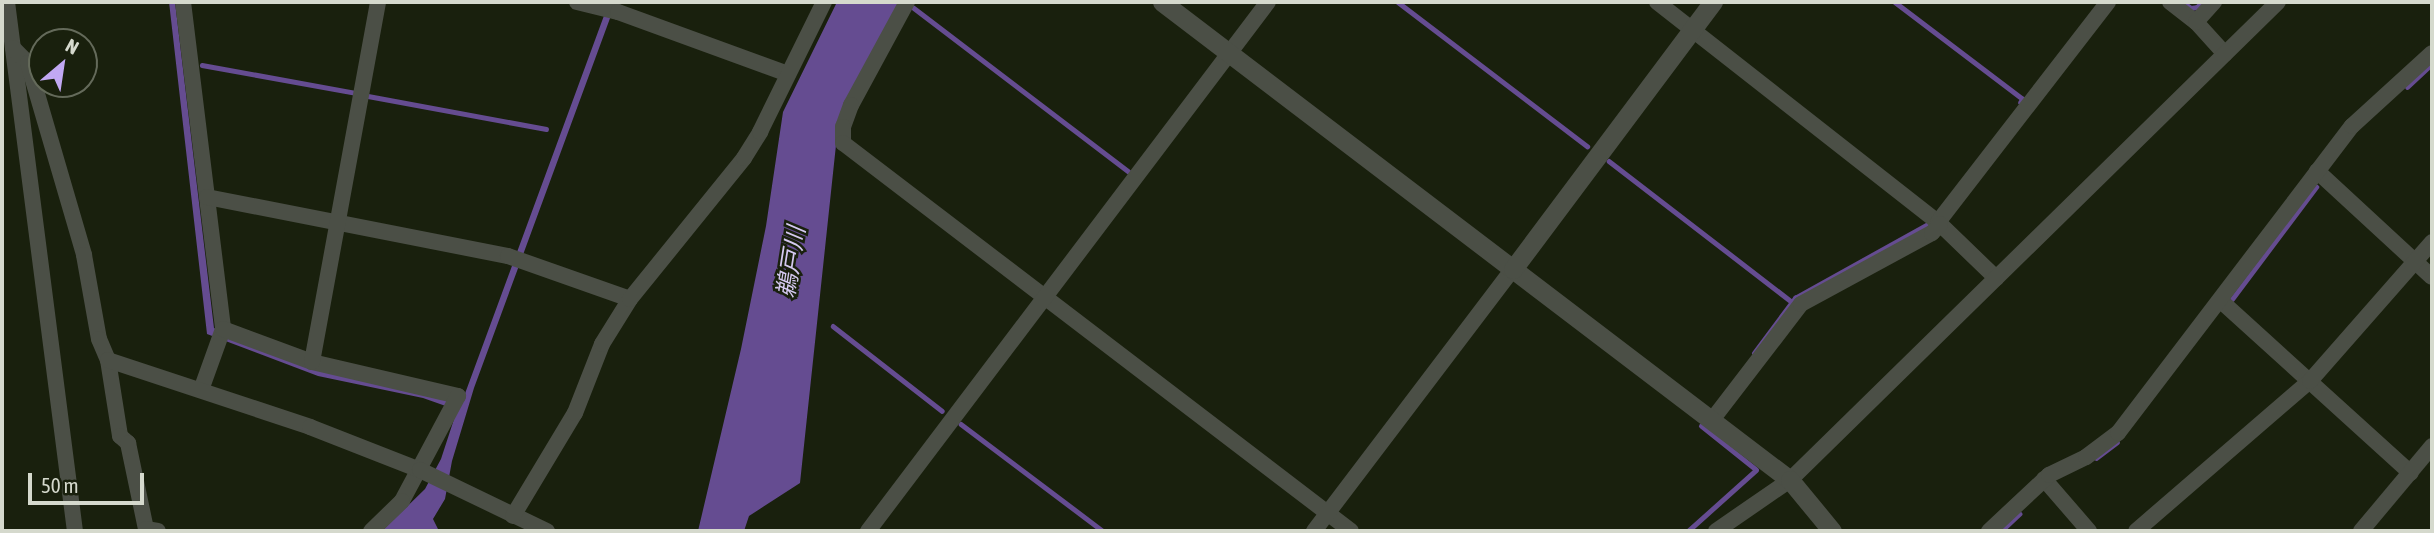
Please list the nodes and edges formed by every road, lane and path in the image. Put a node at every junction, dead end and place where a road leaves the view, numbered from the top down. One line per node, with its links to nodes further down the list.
1 (7, 2): 17 (street)
2 (183, 2): 23 (street)
3 (378, 2): 25 (street)
4 (577, 2): 21 (street)
5 (824, 2): 21 (street)
6 (907, 2): 31 (street)
7 (1161, 2): 19 (street)
8 (1268, 2): 19 (street)
9 (1657, 2): 16 (street)
10 (1713, 2): 16 (street)
11 (2108, 2): 24 (street)
12 (2170, 2): 15 (street)
13 (2214, 2): 15 (street)
14 (2277, 2): 20 (street)
15 (2196, 22): 20 (street)
16 (1693, 29): 24 (street); 28 (street)
17 (13, 48): 35 (street); 47 (street)
18 (2432, 53): 22 (street)
19 (1229, 54): 28 (street); 31 (street)
20 (2225, 54): 30 (street)
21 (788, 74): 32 (street)
22 (2317, 171): 27 (street); 33 (street)
23 (207, 197): 25 (street); 34 (street)
24 (1939, 223): 30 (street); 39 (street)
25 (338, 224): 32 (street); 36 (street)
26 (2432, 242): 27 (street)
27 (2415, 261): 29 (street); 37 (street)
28 (1513, 269): 39 (street); 45 (street)
29 (2432, 277)
30 (1996, 278): 44 (street)
31 (1044, 297): 45 (street); 51 (street)
32 (630, 299): 46 (street)
33 (2221, 301): 37 (street); 43 (street)
34 (220, 336): 36 (street); 38 (street)
35 (108, 360): 38 (street); 48 (street)
36 (313, 362): 41 (street)
37 (2310, 381): 42 (street); 58 (street)
38 (201, 390): 41 (street)
39 (1712, 420): 44 (street)
40 (2432, 446): 42 (street)
41 (423, 471): 46 (street); 49 (street)
42 (2411, 473): 59 (street)
43 (2044, 479): 56 (street); 57 (street)
44 (1790, 480): 54 (street); 55 (street)
45 (1327, 513): 52 (street); 53 (street)
46 (513, 516): 50 (street)
47 (75, 531)
48 (158, 531)
49 (371, 531)
50 (547, 531)
51 (868, 531)
52 (1314, 531)
53 (1351, 531)
54 (1716, 531)
55 (1832, 531)
56 (1989, 531)
57 (2089, 531)
58 (2136, 531)
59 (2361, 531)

